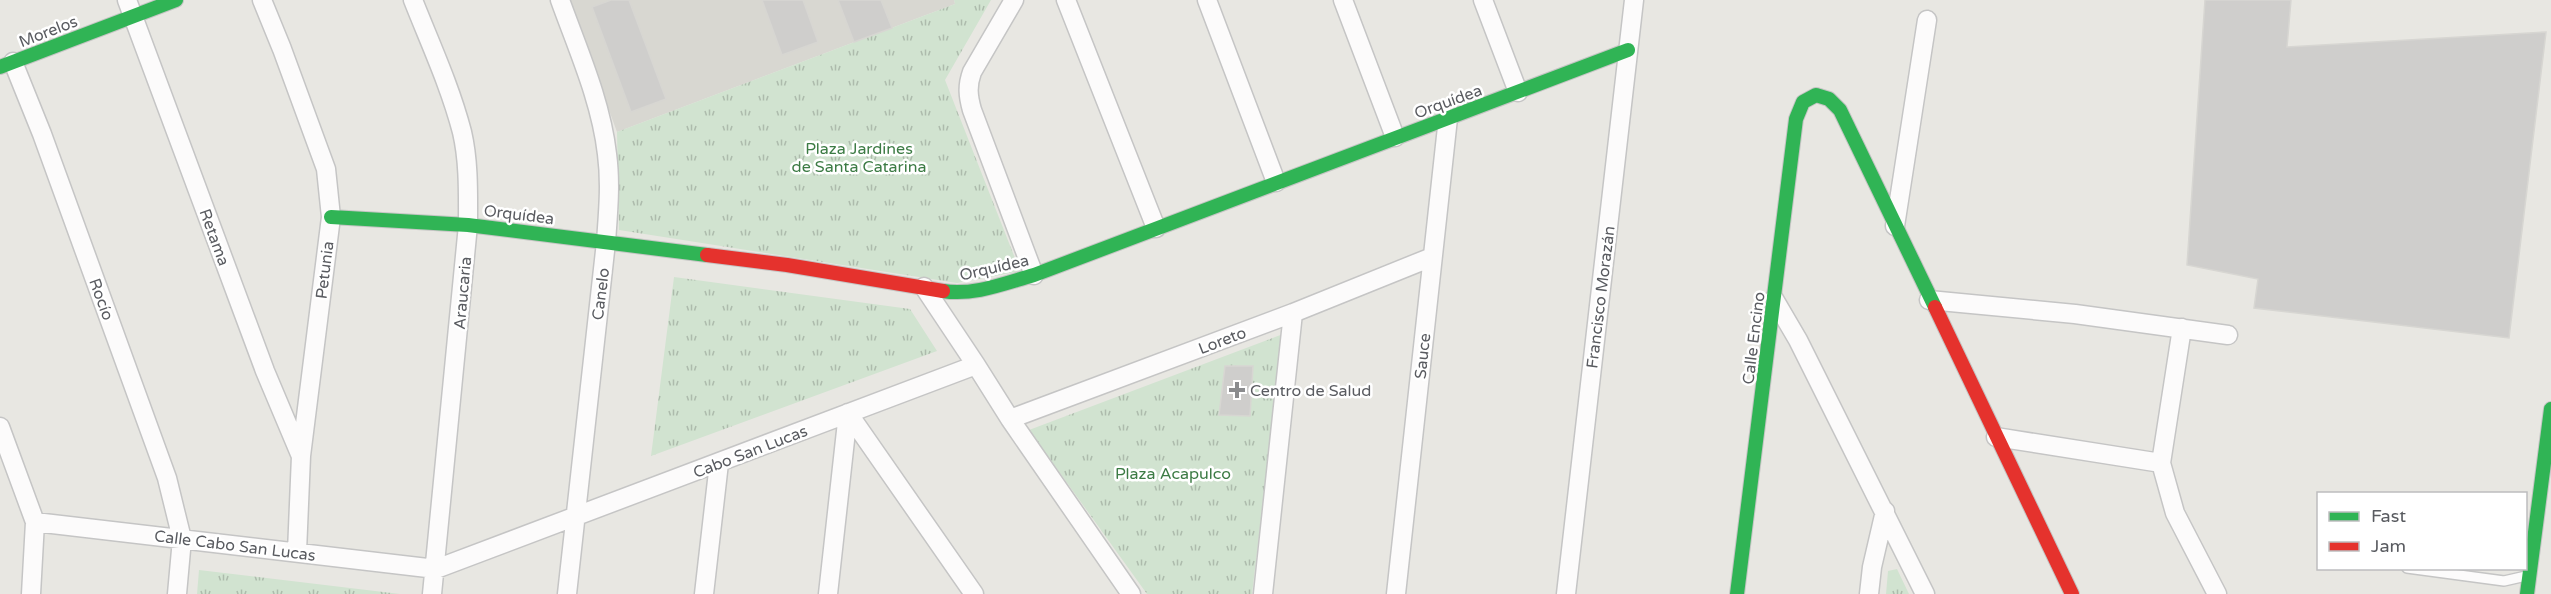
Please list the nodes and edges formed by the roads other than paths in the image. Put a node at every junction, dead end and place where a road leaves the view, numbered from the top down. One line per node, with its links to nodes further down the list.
1 (176, 0): 12 (street, Morelos)
2 (262, 0): 21 (street, Petunia)
3 (413, 0): 22 (street, Araucaria)
4 (560, 0): 25 (street, Canelo)
5 (1014, 0): 27 (street)
6 (1066, 0): 23 (street)
7 (1207, 0): 20 (street)
8 (1343, 0): 19 (street)
9 (1483, 0): 17 (street)
10 (1621, 0): 14 (street)
11 (1634, 0): 14 (street, Francisco Morazán)
12 (129, 8): 16 (street, Morelos); 40 (street, Retama)
13 (1927, 20): 24 (street)
14 (1631, 26): 15 (street, Francisco Morazán)
15 (1628, 50): 17 (street, Orquídea); 62 (street, Francisco Morazán)
16 (6, 65): 46 (street, Rocío)
17 (1518, 92): 18 (street, Orquídea)
18 (1448, 118): 19 (street, Orquídea); 26 (street, Sauce)
19 (1395, 138): 20 (street, Orquídea)
20 (1276, 182): 23 (street, Orquídea)
21 (331, 217): 22 (street, Orquídea); 40 (street, Petunia)
22 (468, 225): 25 (street, Orquídea); 48 (street, Araucaria)
23 (1156, 228): 27 (street, Orquídea)
24 (1895, 228): 29 (street, Calle Encino); 30 (street)
25 (606, 242): 28 (street, Orquídea); 44 (street, Canelo)
26 (1432, 257): 31 (street, Loreto); 61 (street, Sauce)
27 (1034, 275): 28 (street, Orquídea)
28 (924, 287): 34 (street)
29 (1774, 299): 43 (street); 63 (street, Calle Encino)
30 (1929, 300): 32 (street); 39 (street)
31 (1293, 313): 37 (street, Loreto); 60 (street)
32 (2182, 328): 33 (street); 42 (street)
33 (2228, 335)
34 (976, 365): 36 (street, Cabo San Lucas); 37 (street)
35 (2551, 409): 50 (street)
36 (848, 413): 41 (street, Cabo San Lucas); 51 (street); 57 (street)
37 (1010, 419): 59 (street)
38 (0, 428): 45 (street)
39 (1996, 437): 42 (street); 66 (street)
40 (301, 456): 47 (street, Petunia)
41 (718, 463): 44 (street, Cabo San Lucas); 56 (street)
42 (2161, 463): 67 (street)
43 (1885, 511): 64 (street); 65 (street)
44 (575, 517): 48 (street, Cabo San Lucas); 55 (street, Canelo)
45 (35, 522): 46 (street, Calle Cabo San Lucas); 52 (street)
46 (182, 539): 47 (street, Calle Cabo San Lucas); 53 (street, Rocío)
47 (297, 552): 48 (street, Calle Cabo San Lucas)
48 (436, 569): 54 (street, Araucaria)
49 (2420, 570): 50 (lane)
50 (2535, 576): 68 (street)
51 (962, 586): 58 (street)
52 (31, 594)
53 (177, 594)
54 (432, 594)
55 (567, 594)
56 (704, 594)
57 (828, 594)
58 (974, 594)
59 (1131, 594)
60 (1263, 594)
61 (1396, 594)
62 (1566, 594)
63 (1737, 594)
64 (1869, 594)
65 (1925, 594)
66 (2072, 594)
67 (2217, 594)
68 (2527, 594)

